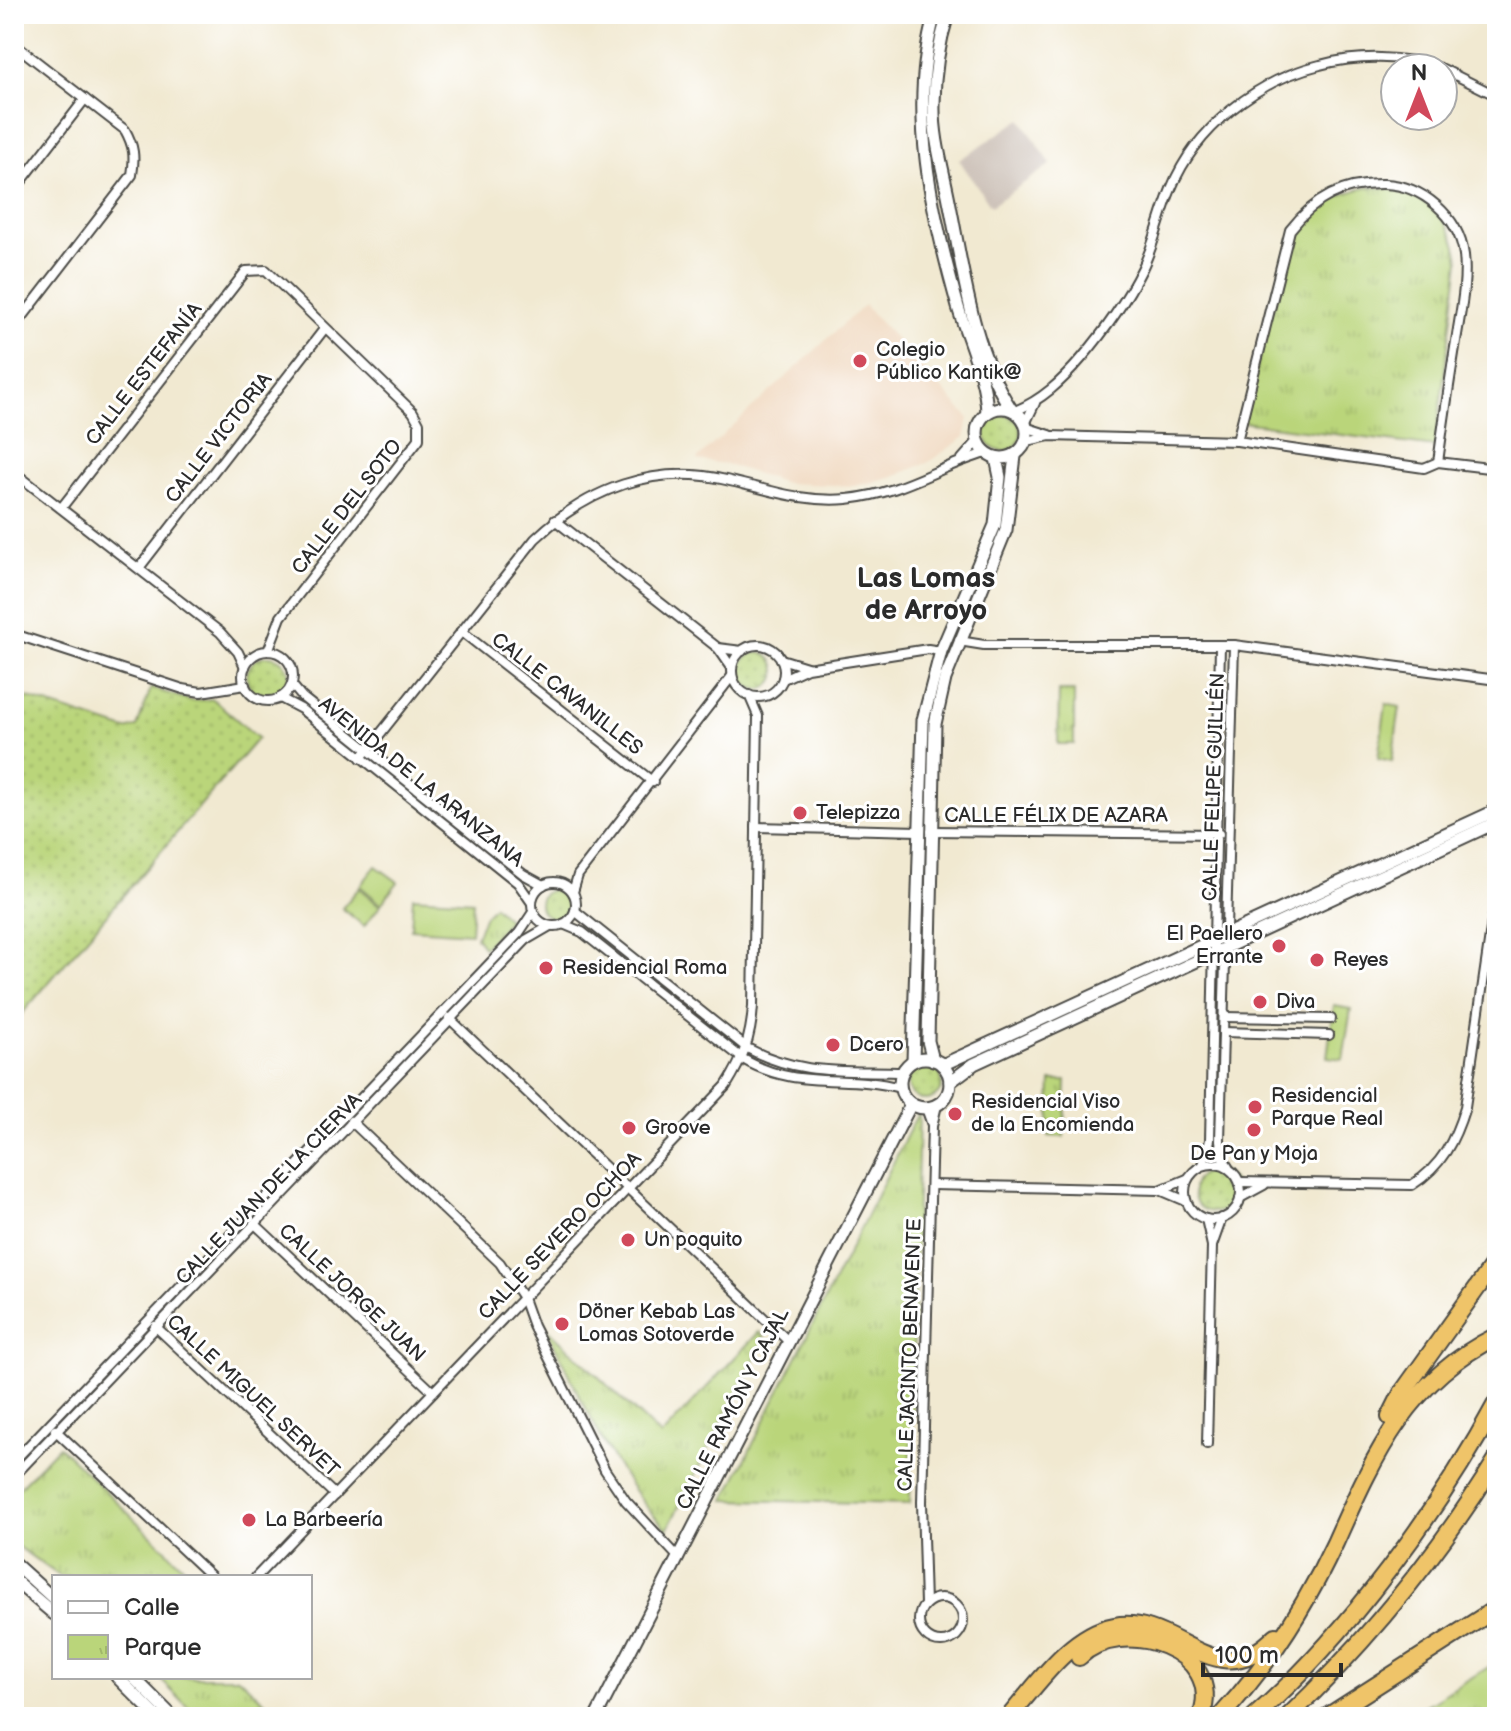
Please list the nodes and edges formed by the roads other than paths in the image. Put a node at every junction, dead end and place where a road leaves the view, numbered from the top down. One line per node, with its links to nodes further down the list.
1 (935, 14): 14 (street)
2 (948, 14): 13 (street)
3 (16, 49): 7 (street)
4 (1379, 59): 12 (street)
5 (1459, 78): 6 (street)
6 (1497, 96)
7 (85, 99): 8 (street); 10 (street)
8 (14, 191)
9 (257, 268): 11 (street, CALLE DEL SOTO); 26 (street, CALLE ESTEFANÍA)
10 (14, 328)
11 (325, 328): 28 (street, CALLE VICTORIA); 38 (street, CALLE DEL SOTO)
12 (1035, 403): 13 (street); 15 (street)
13 (1013, 410): 14 (street); 15 (street)
14 (987, 413): 17 (street)
15 (1027, 425): 16 (street); 18 (street)
16 (1050, 436): 18 (street); 19 (street)
17 (978, 441): 20 (street); 22 (street)
18 (1027, 441): 21 (street)
19 (1237, 441): 23 (street); 23 (street)
20 (991, 456): 21 (street); 22 (street); 36 (street)
21 (1015, 456): 31 (street)
22 (962, 460): 27 (street)
23 (1438, 462): 24 (street)
24 (1497, 469)
25 (14, 472): 26 (street)
26 (62, 507): 28 (street)
27 (555, 520): 29 (street); 34 (street)
28 (139, 568): 37 (street)
29 (461, 631): 54 (street); 56 (street, CALLE CAVANILLES)
30 (14, 634): 46 (street)
31 (959, 641): 32 (street); 60 (street)
32 (1220, 645): 33 (street); 61 (street, CALLE FELIPE GUILLÉN)
33 (1234, 645): 45 (street); 62 (street, CALLE FELIPE GUILLÉN)
34 (718, 648): 35 (street); 43 (street)
35 (742, 651): 40 (street); 43 (street)
36 (941, 651): 42 (street); 60 (street)
37 (238, 652): 39 (street); 41 (street)
38 (273, 652): 39 (street); 47 (street)
39 (252, 658): 41 (street)
40 (781, 659): 42 (street); 44 (street)
41 (245, 667): 46 (street)
42 (807, 668): 44 (street)
43 (732, 672): 48 (street); 52 (street)
44 (783, 679): 50 (street)
45 (1497, 680)
46 (245, 685): 51 (street)
47 (292, 685): 51 (street); 54 (street, AVENIDA DE LA ARANZANA)
48 (739, 689): 49 (street); 52 (street)
49 (749, 695): 50 (street); 53 (street, CALLE SEVERO OCHOA)
50 (768, 695): 53 (street, CALLE SEVERO OCHOA)
51 (280, 698): 55 (street, AVENIDA DE LA ARANZANA)
52 (718, 699): 56 (street)
53 (758, 716): 59 (street, CALLE SEVERO OCHOA)
54 (367, 749): 55 (street); 65 (street, AVENIDA DE LA ARANZANA)
55 (361, 758): 68 (street, AVENIDA DE LA ARANZANA)
56 (653, 782): 63 (street)
57 (1497, 810): 72 (street)
58 (1497, 822): 72 (street)
59 (756, 827): 60 (street, CALLE FÉLIX DE AZARA); 80 (street, CALLE SEVERO OCHOA)
60 (925, 831): 61 (street, CALLE FÉLIX DE AZARA); 82 (street); 83 (street)
61 (1216, 834): 62 (street, CALLE FÉLIX DE AZARA); 73 (street, CALLE FELIPE GUILLÉN)
62 (1229, 834): 72 (street, CALLE FELIPE GUILLÉN)
63 (578, 875): 64 (street); 67 (street)
64 (563, 884): 65 (street); 67 (street)
65 (543, 885): 68 (street)
66 (1497, 887): 95 (street)
67 (573, 892): 69 (street)
68 (532, 908): 71 (street); 74 (street, CALLE JUAN DE LA CIERVA)
69 (575, 911): 70 (street); 80 (street)
70 (563, 924): 71 (street); 81 (street)
71 (550, 926): 77 (street, CALLE JUAN DE LA CIERVA)
72 (1226, 941): 73 (street); 75 (street, CALLE FELIPE GUILLÉN)
73 (1214, 947): 83 (street); 85 (street); 90 (street, CALLE FELIPE GUILLÉN)
74 (443, 1012): 77 (street); 88 (street, CALLE JUAN DE LA CIERVA)
75 (1224, 1017): 76 (street); 78 (street, CALLE FELIPE GUILLÉN)
76 (1331, 1019)
77 (451, 1020): 89 (street, CALLE JUAN DE LA CIERVA); 96 (street)
78 (1223, 1032): 79 (street); 91 (street, CALLE FELIPE GUILLÉN)
79 (1329, 1035)
80 (747, 1048): 81 (street, CALLE SEVERO OCHOA); 84 (street)
81 (743, 1059): 86 (street); 96 (street, CALLE SEVERO OCHOA)
82 (913, 1061): 83 (street); 84 (street)
83 (937, 1062): 85 (street)
84 (903, 1072): 86 (street)
85 (950, 1082): 87 (street)
86 (905, 1097): 87 (street); 110 (street, CALLE RAMÓN Y CAJAL)
87 (932, 1106): 94 (street, CALLE JACINTO BENAVENTE)
88 (345, 1114): 89 (street); 100 (street, CALLE JUAN DE LA CIERVA)
89 (354, 1123): 103 (street, CALLE JUAN DE LA CIERVA); 106 (street)
90 (1203, 1165): 91 (street); 92 (street)
91 (1228, 1167): 93 (street)
92 (1187, 1179): 97 (street); 99 (street)
93 (1240, 1182): 95 (street); 98 (street)
94 (931, 1185): 97 (street); 126 (street, CALLE JACINTO BENAVENTE)
95 (1264, 1185): 98 (street)
96 (629, 1188): 106 (street, CALLE SEVERO OCHOA); 110 (street)
97 (1160, 1190): 99 (street)
98 (1240, 1198): 101 (street)
99 (1186, 1201): 102 (street)
100 (247, 1218): 103 (street, CALLE JORGE JUAN); 107 (street, CALLE JUAN DE LA CIERVA)
101 (1222, 1218): 102 (street); 104 (street)
102 (1206, 1219): 104 (street)
103 (257, 1226): 108 (street, CALLE JUAN DE LA CIERVA); 111 (street, CALLE JORGE JUAN)
104 (1212, 1246): 115 (street)
105 (1497, 1260): 120 (highway)
106 (523, 1298): 111 (street, CALLE SEVERO OCHOA); 121 (street)
107 (149, 1320): 108 (street, CALLE MIGUEL SERVET); 113 (street, CALLE JUAN DE LA CIERVA)
108 (158, 1329): 114 (street, CALLE JUAN DE LA CIERVA); 119 (street, CALLE MIGUEL SERVET)
109 (1497, 1336): 120 (highway)
110 (787, 1340): 121 (street, CALLE RAMÓN Y CAJAL)
111 (433, 1392): 119 (street, CALLE SEVERO OCHOA)
112 (1497, 1402): 142 (highway)
113 (49, 1424): 114 (street); 117 (street, CALLE JUAN DE LA CIERVA)
114 (58, 1433): 118 (street, CALLE JUAN DE LA CIERVA); 123 (street)
115 (1207, 1444)
116 (1497, 1459): 143 (highway)
117 (14, 1461)
118 (14, 1476)
119 (335, 1495): 124 (street, CALLE SEVERO OCHOA)
120 (1354, 1497): 132 (highway)
121 (679, 1558): 137 (street, CALLE RAMÓN Y CAJAL)
122 (14, 1563): 127 (street)
123 (210, 1575)
124 (258, 1575)
125 (14, 1580): 131 (street)
126 (922, 1585): 128 (street); 129 (street, CALLE JACINTO BENAVENTE)
127 (52, 1597)
128 (935, 1598): 129 (street); 129 (street)
129 (925, 1604)
130 (1497, 1608): 144 (highway)
131 (52, 1612)
132 (1297, 1615): 138 (highway); 141 (highway)
133 (119, 1679): 135 (street)
134 (135, 1679): 136 (street)
135 (157, 1717)
136 (173, 1717)
137 (596, 1717)
138 (1009, 1717)
139 (1025, 1717): 140 (highway)
140 (1201, 1717)
141 (1220, 1717)
142 (1254, 1717)
143 (1288, 1717)
144 (1327, 1717)

